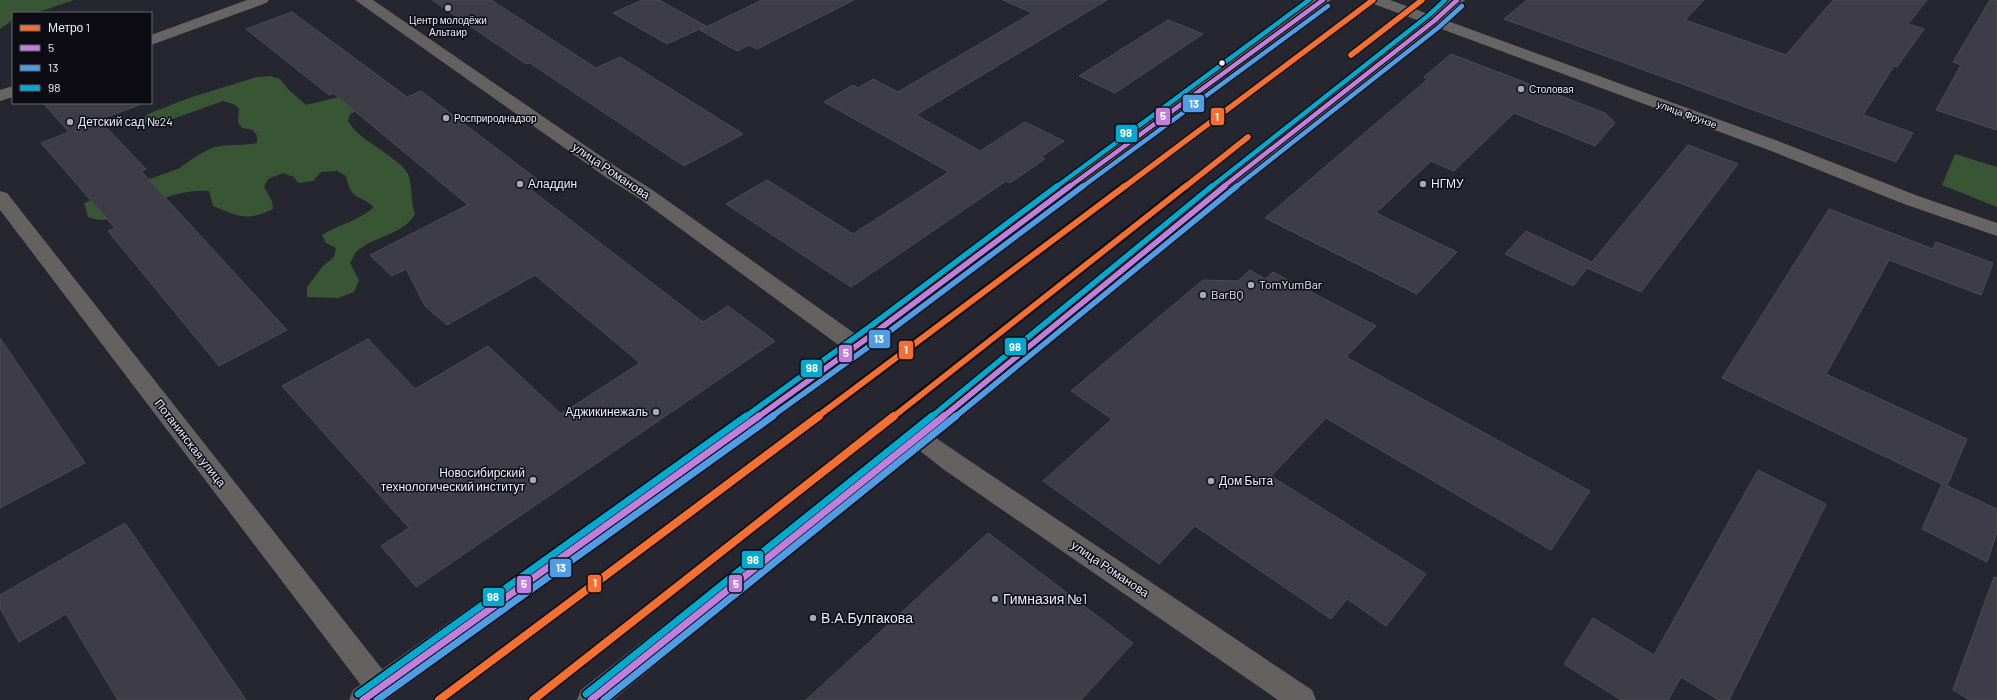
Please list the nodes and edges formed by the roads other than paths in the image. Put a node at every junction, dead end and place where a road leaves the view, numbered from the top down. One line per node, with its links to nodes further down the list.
1 (261, 0): 7 (main road)
2 (363, 0): 12 (street, улица Романова)
3 (1323, 0): 12 (main road)
4 (1376, 0): 6 (main road, улица Фрунзе)
5 (1457, 0): 6 (main road)
6 (1434, 21): 11 (main road, улица Фрунзе); 13 (main road)
7 (152, 40)
8 (12, 91): 9 (main road)
9 (0, 96)
10 (0, 197): 14 (street, Потанинская улица)
11 (1997, 230)
12 (856, 346): 14 (main road)
13 (918, 437): 15 (main road); 16 (street, улица Романова)
14 (371, 694)
15 (591, 700)
16 (1302, 700)

